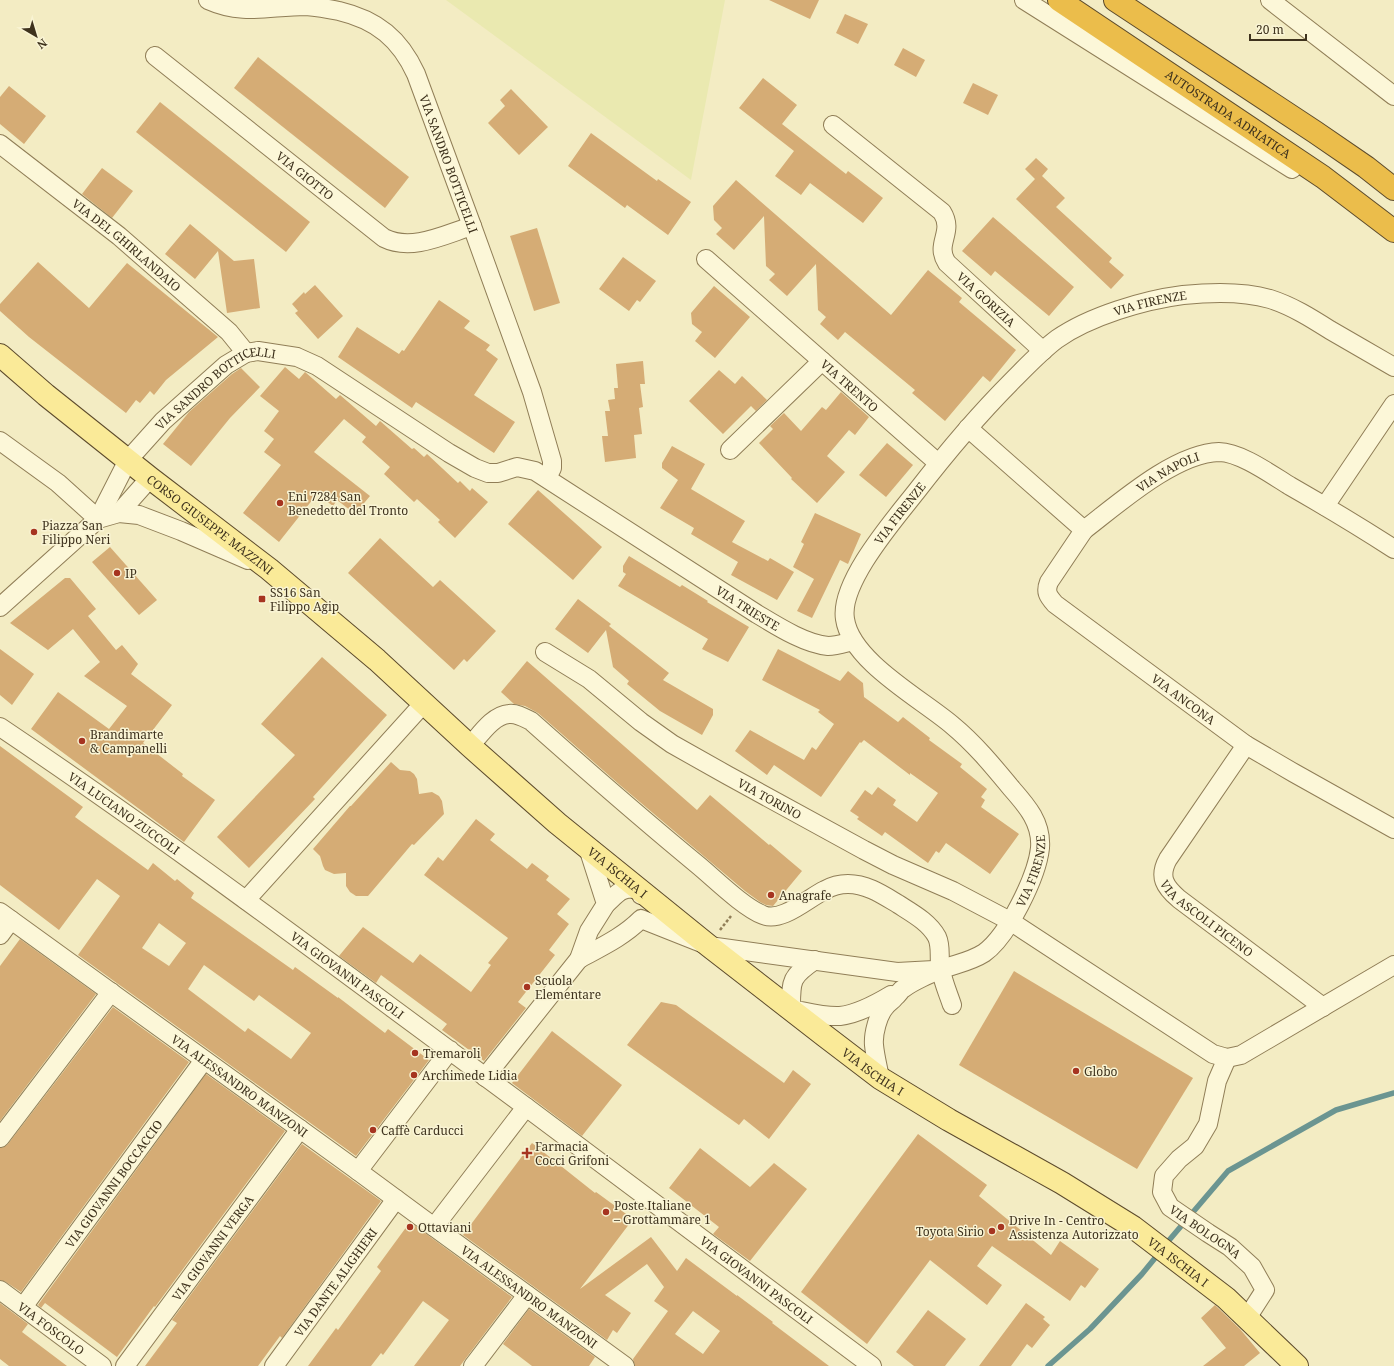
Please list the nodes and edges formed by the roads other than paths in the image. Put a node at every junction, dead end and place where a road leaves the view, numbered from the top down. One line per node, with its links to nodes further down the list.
1 (208, 0): 11 (street, VIA SANDRO BOTTICELLI)
2 (1024, 0): 12 (street)
3 (1059, 0): 12 (highway, AUTOSTRADA ADRIATICA)
4 (1115, 0): 10 (highway)
5 (1270, 0): 7 (street)
6 (155, 56): 11 (street, VIA GIOTTO)
7 (1394, 96)
8 (833, 125): 14 (street, VIA GORIZIA)
9 (0, 144): 15 (street, VIA DEL GHIRLANDAIO)
10 (1394, 189)
11 (472, 226): 26 (street, VIA SANDRO BOTTICELLI)
12 (1394, 232)
13 (706, 259): 17 (street)
14 (1043, 351): 18 (street, VIA FIRENZE); 20 (street, VIA FIRENZE)
15 (246, 352): 23 (street, VIA SANDRO BOTTICELLI); 26 (street, VIA SANDRO BOTTICELLI)
16 (0, 355): 23 (main road, CORSO GIUSEPPE MAZZINI)
17 (822, 361): 22 (street, VIA TRENTO); 24 (street, VIA TRENTO)
18 (1394, 367)
19 (1394, 404): 27 (street)
20 (968, 428): 24 (street, VIA FIRENZE); 30 (street)
21 (0, 441): 29 (street)
22 (730, 450)
23 (128, 460): 25 (main road, CORSO GIUSEPPE MAZZINI); 29 (street, VIA SANDRO BOTTICELLI)
24 (938, 464): 35 (street, VIA FIRENZE)
25 (150, 478): 28 (street); 33 (main road, CORSO GIUSEPPE MAZZINI)
26 (546, 478): 31 (street, VIA SANDRO BOTTICELLI)
27 (1325, 506): 30 (street, VIA NAPOLI); 32 (street, VIA NAPOLI)
28 (118, 513): 29 (street); 33 (street)
29 (98, 519): 34 (street)
30 (1084, 530): 39 (street, VIA ANCONA)
31 (650, 546): 35 (street, VIA TRIESTE)
32 (1394, 549)
33 (269, 568): 37 (main road, CORSO GIUSEPPE MAZZINI)
34 (0, 607)
35 (853, 641): 48 (street, VIA FIRENZE)
36 (545, 652): 48 (street, VIA TORINO)
37 (424, 703): 40 (main road, CORSO GIUSEPPE MAZZINI); 44 (street)
38 (0, 727): 44 (street, VIA LUCIANO ZUCCOLI)
39 (1246, 745): 41 (street, VIA ANCONA); 58 (street, VIA ASCOLI PICENO)
40 (470, 746): 42 (main road, VIA ISCHIA I); 54 (street)
41 (1394, 829)
42 (588, 848): 43 (main road, VIA ISCHIA I); 45 (street)
43 (639, 889): 45 (street); 47 (street); 50 (main road, VIA ISCHIA I)
44 (246, 900): 60 (street, VIA GIOVANNI PASCOLI)
45 (606, 904): 51 (street)
46 (6, 916): 49 (street); 56 (street, VIA ALESSANDRO MANZONI)
47 (641, 920): 50 (street); 51 (street)
48 (1010, 921): 54 (street, VIA FIRENZE); 61 (street)
49 (0, 935)
50 (709, 946): 52 (street); 59 (main road, VIA ISCHIA I)
51 (579, 959): 63 (street)
52 (815, 960): 54 (street); 59 (street)
53 (1394, 965): 58 (street)
54 (940, 970): 55 (street); 57 (street)
55 (902, 988): 59 (street); 64 (street)
56 (116, 996): 62 (street, VIA ALESSANDRO MANZONI); 67 (street)
57 (952, 1005)
58 (1323, 1008): 61 (street)
59 (791, 1010): 64 (main road, VIA ISCHIA I)
60 (450, 1050): 63 (street, VIA GIOVANNI PASCOLI); 68 (street)
61 (1227, 1058): 74 (street, VIA BOLOGNA)
62 (204, 1060): 66 (street, VIA ALESSANDRO MANZONI); 73 (street, VIA GIOVANNI BOCCACCIO)
63 (485, 1077): 65 (street, VIA GIOVANNI PASCOLI)
64 (880, 1078): 74 (main road, VIA ISCHIA I)
65 (526, 1108): 70 (street); 80 (street, VIA GIOVANNI PASCOLI)
66 (300, 1129): 68 (street, VIA ALESSANDRO MANZONI); 76 (street, VIA GIOVANNI VERGA)
67 (0, 1138)
68 (358, 1171): 69 (street, VIA ALESSANDRO MANZONI)
69 (396, 1199): 70 (street, VIA ALESSANDRO MANZONI); 77 (street, VIA DANTE ALIGHIERI)
70 (434, 1227): 72 (street, VIA ALESSANDRO MANZONI)
71 (0, 1290): 73 (street, VIA FOSCOLO)
72 (527, 1295): 78 (street); 79 (street, VIA ALESSANDRO MANZONI)
73 (23, 1307): 75 (street, VIA FOSCOLO)
74 (1247, 1318): 81 (main road, VIA ISCHIA I)
75 (102, 1366)
76 (125, 1366)
77 (274, 1366)
78 (473, 1366)
79 (623, 1366)
80 (872, 1366)
81 (1297, 1366)

